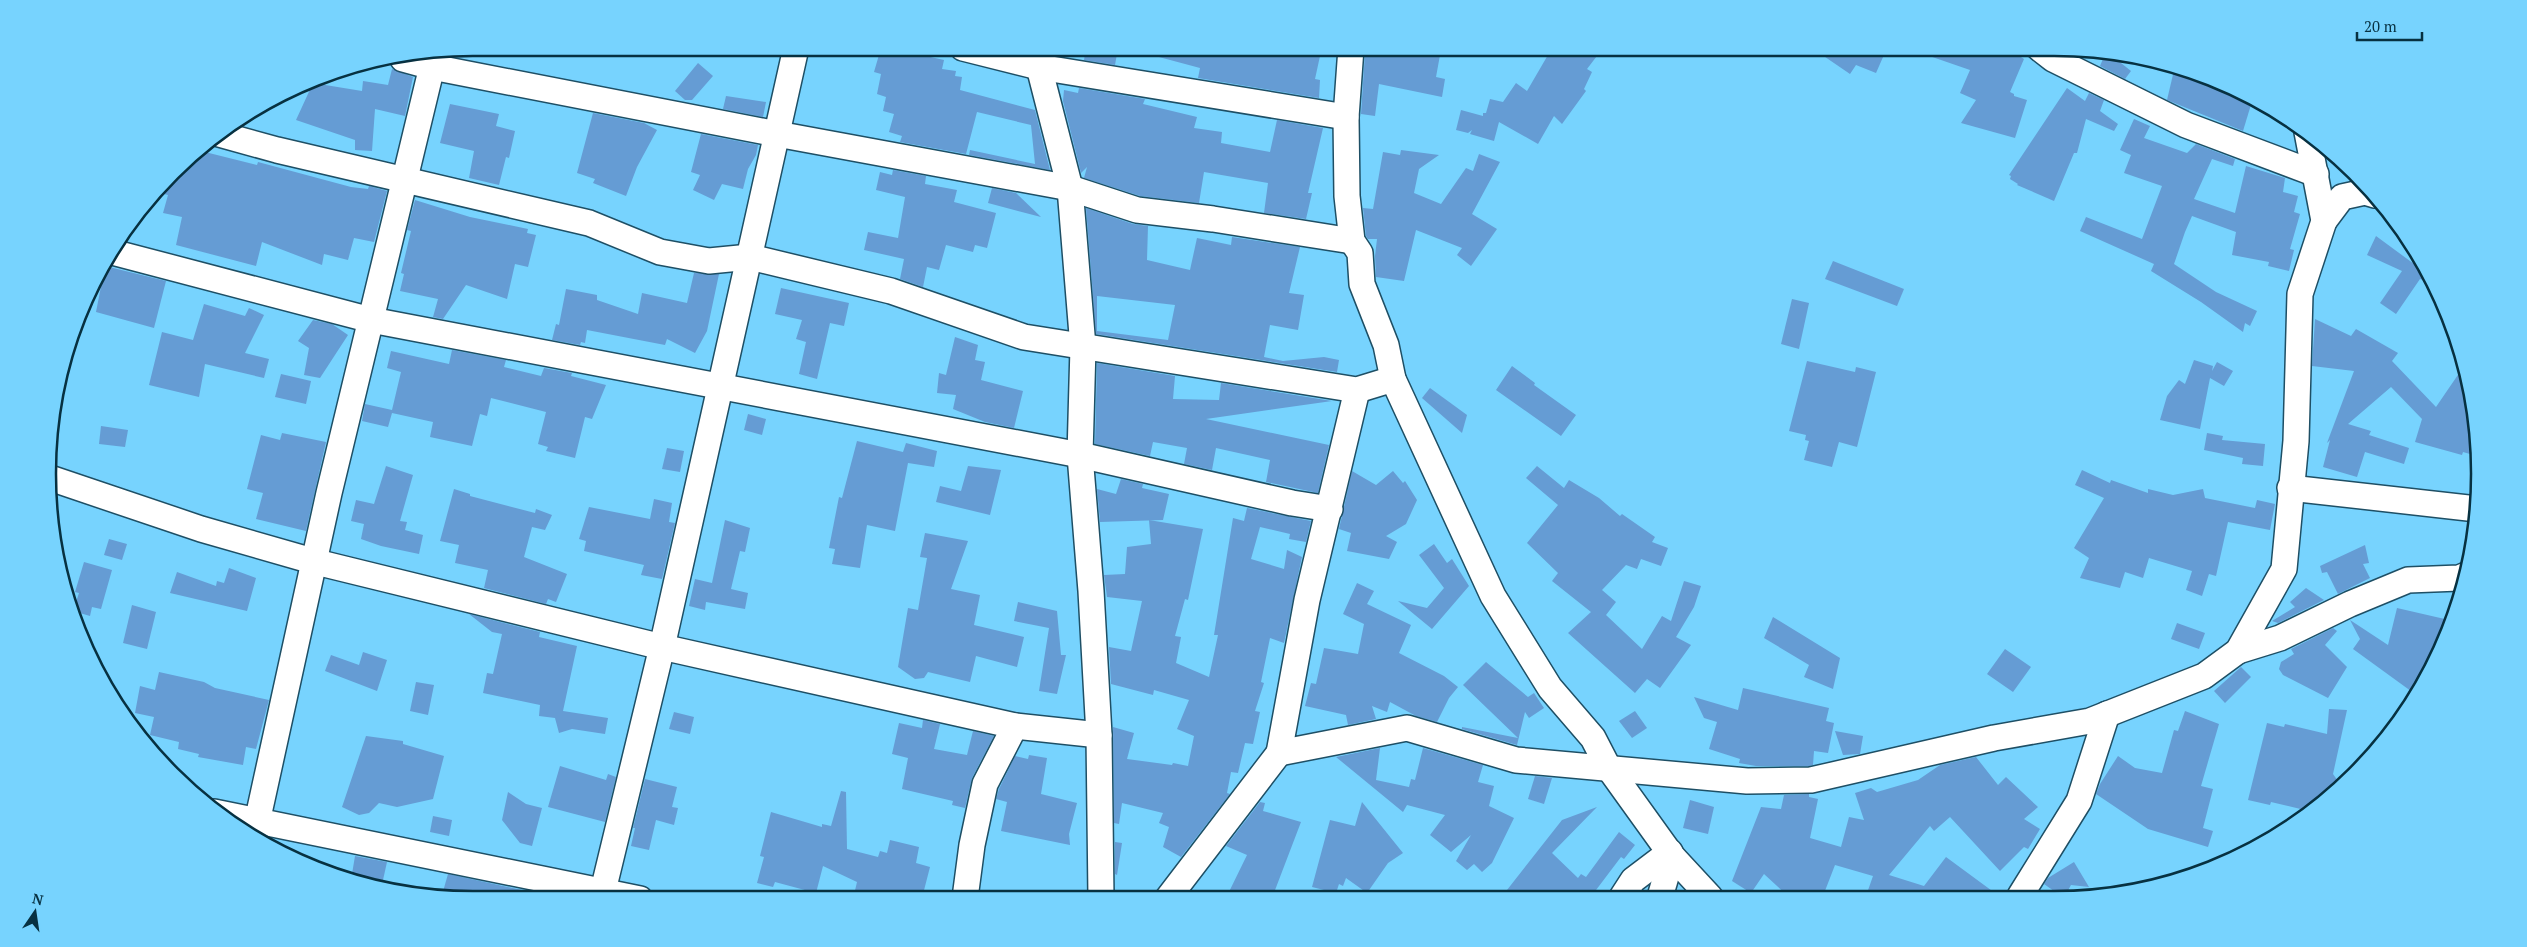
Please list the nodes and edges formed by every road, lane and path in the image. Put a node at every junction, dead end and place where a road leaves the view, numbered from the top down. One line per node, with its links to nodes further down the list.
1 (794, 56): 8 (street)
2 (1350, 56): 7 (street)
3 (2049, 56): 11 (street)
4 (1039, 57): 7 (street); 13 (street)
5 (419, 60): 6 (street)
6 (433, 61): 8 (street); 12 (street)
7 (1346, 117): 16 (street)
8 (777, 134): 13 (street); 18 (street)
9 (228, 136): 12 (street)
10 (2309, 143): 11 (street)
11 (2316, 174): 15 (street)
12 (405, 180): 18 (street); 19 (street)
13 (1070, 188): 16 (street); 20 (street)
14 (2362, 192): 15 (street)
15 (2324, 222): 26 (street)
16 (1352, 241): 21 (street)
17 (119, 254): 19 (street)
18 (750, 257): 20 (street); 22 (street)
19 (371, 320): 22 (street); 29 (street)
20 (1083, 347): 23 (street); 24 (street)
21 (1393, 379): 23 (street); 37 (street)
22 (719, 388): 24 (street); 31 (street)
23 (1357, 390): 28 (street)
24 (1080, 455): 28 (street); 35 (street)
25 (56, 480): 29 (street)
26 (2290, 488): 27 (street); 32 (street)
27 (2469, 508)
28 (1330, 509): 36 (street)
29 (316, 562): 31 (street); 38 (street)
30 (2458, 578): 32 (street)
31 (662, 647): 34 (street); 42 (street)
32 (2238, 651): 33 (street)
33 (2107, 714): 37 (street); 49 (street)
34 (1015, 726): 35 (street); 43 (street)
35 (1099, 735): 44 (street)
36 (1279, 753): 37 (street); 45 (street)
37 (1608, 767): 40 (street)
38 (255, 829)
39 (256, 829): 41 (street)
40 (1671, 854): 46 (street); 47 (street); 48 (street)
41 (581, 891)
42 (603, 891)
43 (966, 891)
44 (1101, 891)
45 (1173, 891)
46 (1626, 891)
47 (1662, 891)
48 (1705, 891)
49 (2023, 891)

